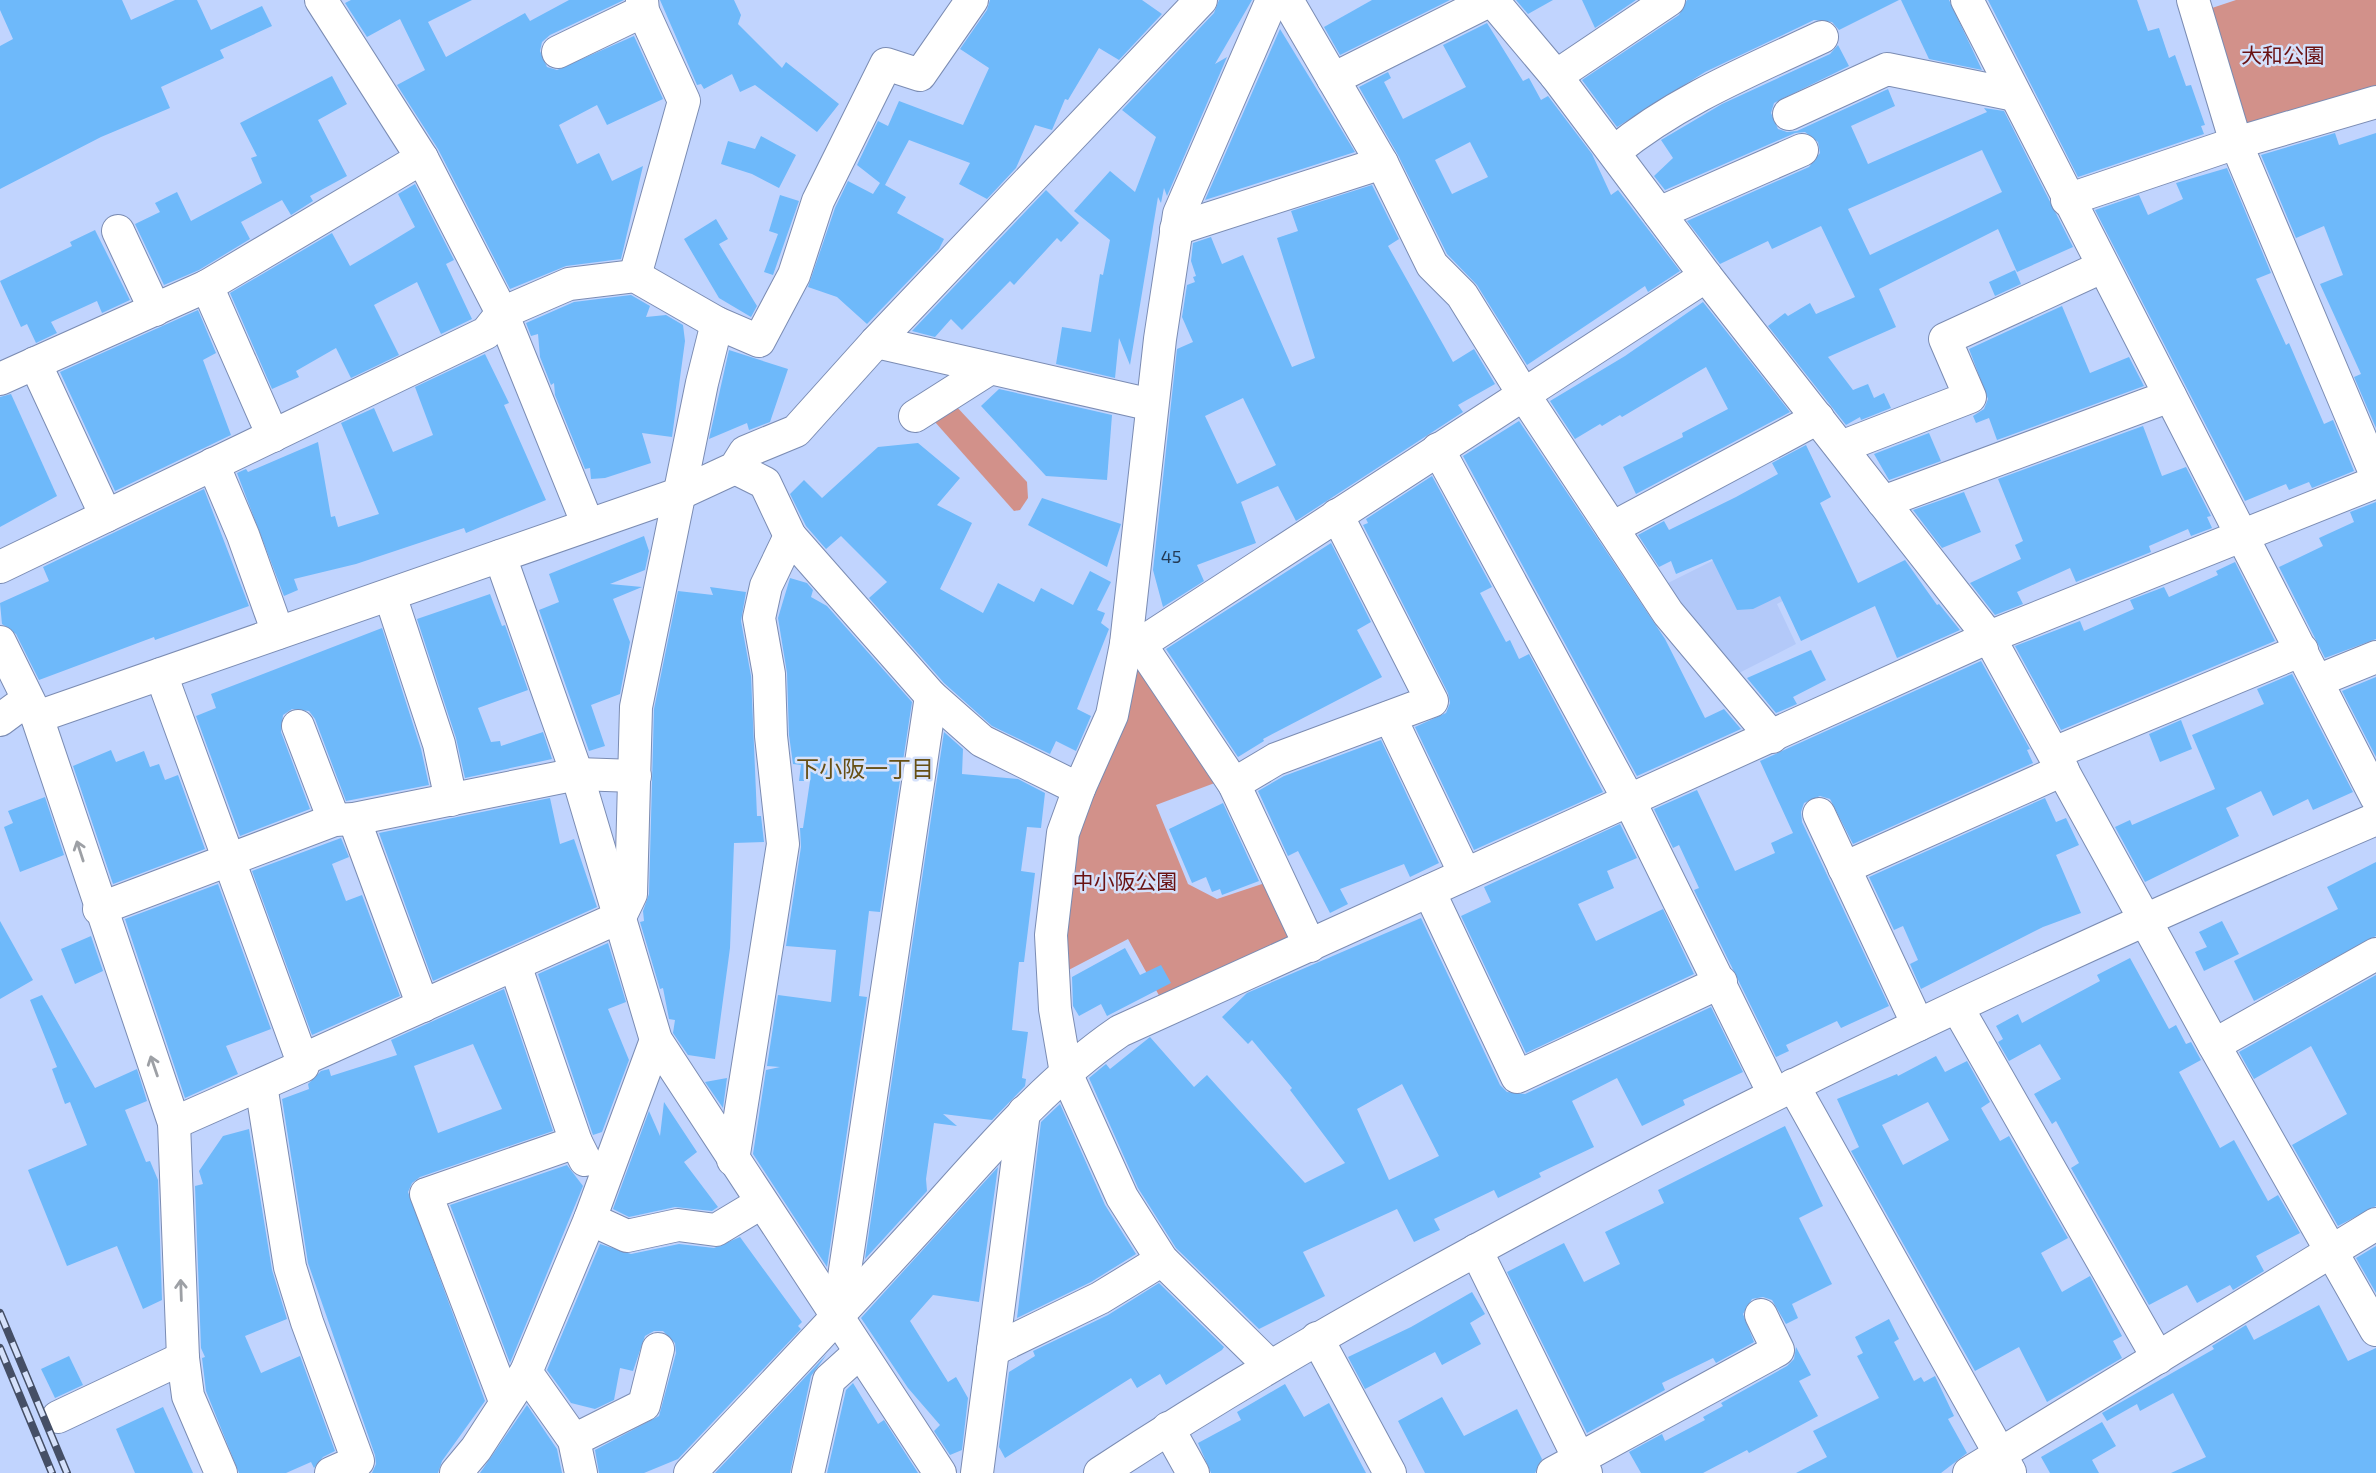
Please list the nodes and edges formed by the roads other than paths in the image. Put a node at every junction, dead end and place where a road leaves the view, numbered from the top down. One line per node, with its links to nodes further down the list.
1 (321, 0): 21 (street)
2 (972, 0): 33 (street)
3 (1201, 0): 34 (street)
4 (1272, 0): 25 (street)
5 (1287, 0): 14 (street)
6 (1492, 0): 13 (street); 14 (street)
7 (1669, 0): 13 (street)
8 (1967, 0): 15 (street)
9 (2193, 0): 18 (street)
10 (643, 5): 12 (street); 28 (street)
11 (1822, 37): 20 (street)
12 (558, 51)
13 (1556, 76): 20 (street)
14 (1333, 79): 22 (street)
15 (2015, 95): 17 (street); 23 (street)
16 (2376, 102): 18 (street)
17 (1789, 114)
18 (2236, 143): 23 (street); 48 (street)
19 (1802, 149): 24 (street)
20 (1614, 152): 24 (street)
21 (422, 158): 30 (street); 32 (street)
22 (1382, 163): 25 (street); 38 (street)
23 (2067, 200): 27 (street)
24 (1659, 213): 29 (street)
25 (1176, 229): 40 (street)
26 (118, 231): 31 (street)
27 (2102, 267): 39 (street); 44 (street)
28 (635, 276): 32 (street); 33 (street)
29 (1706, 276): 38 (street); 42 (street)
30 (207, 286): 31 (street); 43 (street)
31 (155, 310): 35 (street)
32 (502, 313): 43 (street); 54 (street)
33 (717, 323): 50 (street)
34 (876, 342): 36 (street); 47 (street)
35 (35, 363): 37 (street); 53 (street)
36 (989, 369): 40 (street); 41 (street)
37 (0, 379)
38 (1524, 395): 45 (street); 55 (street)
39 (2170, 396): 51 (street); 56 (street)
40 (1152, 405): 64 (street)
41 (915, 416)
42 (1818, 418): 44 (street); 55 (street)
43 (273, 436): 46 (street)
44 (1841, 447): 51 (street)
45 (1438, 449): 52 (street); 82 (street)
46 (213, 464): 53 (street); 61 (street)
47 (735, 468): 50 (street); 57 (street)
48 (2376, 475)
49 (2376, 482): 56 (street)
50 (681, 493): 54 (street); 77 (street)
51 (1883, 502): 62 (street)
52 (1337, 515): 64 (street); 71 (street)
53 (106, 516): 59 (street)
54 (588, 525): 58 (street)
55 (1612, 527): 74 (street)
56 (2243, 535): 62 (street); 65 (street)
57 (790, 536): 69 (street); 109 (street)
58 (500, 556): 60 (street); 76 (street)
59 (0, 567)
60 (390, 595): 61 (street); 81 (street)
61 (278, 633): 67 (street)
62 (1989, 637): 74 (street); 75 (street)
63 (0, 642): 70 (street)
64 (1133, 644): 78 (street); 79 (street)
65 (2302, 650): 68 (street); 75 (street)
66 (2376, 657): 68 (street)
67 (161, 674): 70 (street); 86 (street)
68 (2317, 681): 80 (street)
69 (931, 696): 79 (street); 118 (street)
70 (32, 708): 72 (street); 90 (street, one-way to 70)
71 (1390, 717): 78 (street); 88 (street)
72 (0, 720)
73 (298, 726): 84 (street)
74 (1772, 737): 82 (street)
75 (2058, 762): 87 (street); 92 (street)
76 (577, 774): 77 (street); 81 (street); 91 (street)
77 (635, 776): 91 (street)
78 (1234, 784): 93 (street)
79 (1079, 789): 103 (street)
80 (2376, 797)
81 (451, 800): 84 (street)
82 (1630, 802): 88 (street); 96 (street)
83 (1819, 814): 87 (street)
84 (344, 819): 86 (street); 97 (street)
85 (2376, 819): 92 (street)
86 (228, 862): 90 (street); 102 (street)
87 (1844, 868): 99 (street)
88 (1465, 874): 89 (street)
89 (1429, 891): 93 (street); 96 (street)
90 (99, 909): 107 (street, one-way to 90)
91 (620, 917): 95 (street); 100 (street)
92 (2145, 918): 98 (street); 101 (street)
93 (1310, 946): 103 (street)
94 (2376, 954): 101 (street)
95 (515, 965): 97 (street); 108 (street)
96 (1721, 982): 105 (street)
97 (424, 1006): 102 (street)
98 (1957, 1007): 99 (street); 125 (street)
99 (1918, 1025): 105 (street)
100 (656, 1040): 109 (street); 110 (street)
101 (2214, 1045): 115 (street)
102 (302, 1060): 104 (street)
103 (1066, 1073): 106 (street); 116 (street)
104 (261, 1085): 107 (street); 135 (street)
105 (1784, 1089): 114 (street); 132 (street)
106 (1024, 1112): 118 (street); 122 (street)
107 (174, 1123): 124 (street, one-way to 107)
108 (576, 1142): 110 (street); 128 (street)
109 (733, 1160): 111 (street)
110 (600, 1189): 112 (street)
111 (761, 1203): 112 (street); 118 (street)
112 (590, 1219): 127 (street)
113 (2376, 1224): 115 (street)
114 (1476, 1250): 120 (street); 133 (street)
115 (2332, 1251): 119 (street); 125 (street)
116 (1162, 1259): 122 (street); 126 (street)
117 (1761, 1315): 133 (street)
118 (838, 1317): 123 (street); 138 (street)
119 (2376, 1330)
120 (1317, 1338): 126 (street); 144 (street)
121 (658, 1349): 131 (street)
122 (993, 1350): 141 (street)
123 (860, 1352): 139 (street); 140 (street)
124 (183, 1358): 129 (street); 134 (street)
125 (2158, 1358): 132 (street)
126 (1270, 1366): 130 (street)
127 (526, 1372): 128 (street); 131 (street)
128 (505, 1401): 136 (street)
129 (58, 1418)
130 (1168, 1428): 142 (street); 143 (street)
131 (574, 1440): 137 (street)
132 (2005, 1464): 146 (street)
133 (1583, 1465): 145 (street)
134 (221, 1473)
135 (331, 1473)
136 (456, 1473)
137 (581, 1473)
138 (690, 1473)
139 (808, 1473)
140 (940, 1473)
141 (977, 1473)
142 (1100, 1473)
143 (1193, 1473)
144 (1390, 1473)
145 (1553, 1473)
146 (1969, 1473)

